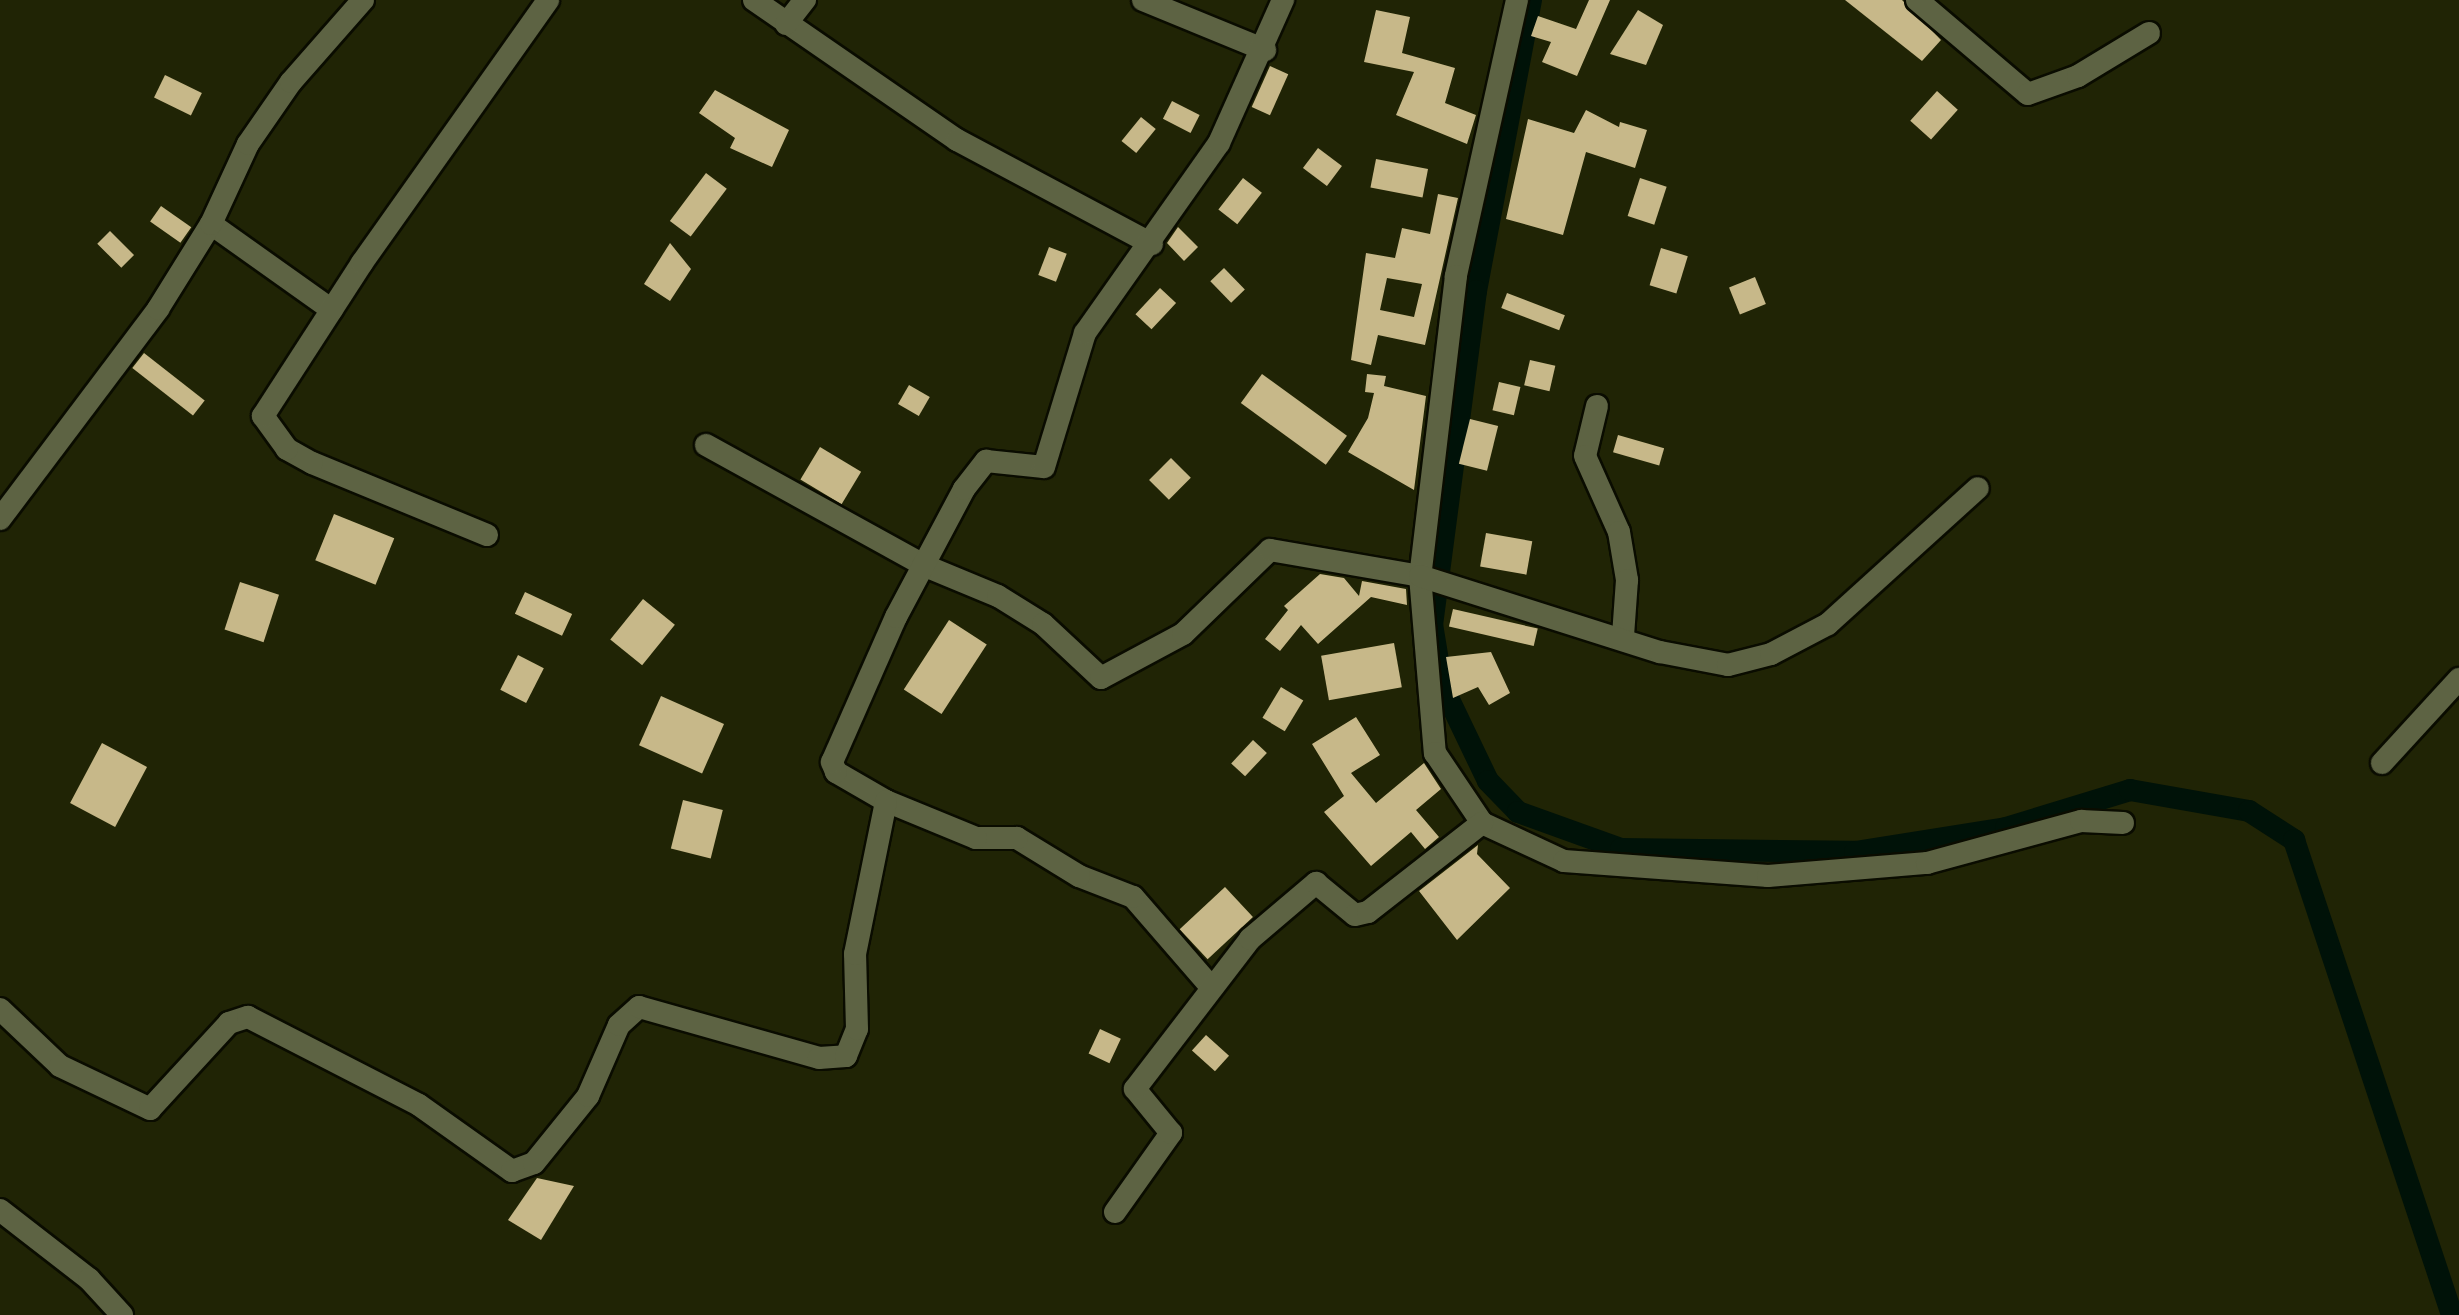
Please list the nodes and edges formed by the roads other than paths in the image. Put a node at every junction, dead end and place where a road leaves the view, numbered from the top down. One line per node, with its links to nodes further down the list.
1 (548, 0): 14 (street)
2 (754, 0): 9 (street)
3 (805, 0): 9 (street)
4 (1144, 0): 11 (street)
5 (1283, 0): 11 (street)
6 (1518, 0): 21 (street)
7 (1917, 0): 10 (street)
8 (361, 1): 12 (street)
9 (786, 24): 13 (street)
10 (2148, 33)
11 (1265, 50): 13 (street)
12 (211, 224): 14 (street); 18 (street)
13 (1152, 244): 20 (street)
14 (332, 310): 19 (street)
15 (1596, 406): 22 (street)
16 (706, 445): 20 (street)
17 (1978, 488): 22 (street)
18 (0, 518)
19 (487, 534)
20 (923, 565): 21 (street); 25 (street)
21 (1424, 578): 22 (street); 27 (street)
22 (1623, 636)
23 (2459, 679): 24 (street)
24 (2382, 764)
25 (886, 801): 28 (street); 29 (street)
26 (2123, 822): 27 (street)
27 (1482, 824): 28 (street)
28 (1210, 987): 31 (street)
29 (0, 1009)
30 (0, 1210): 32 (street)
31 (1116, 1212)
32 (122, 1315)

